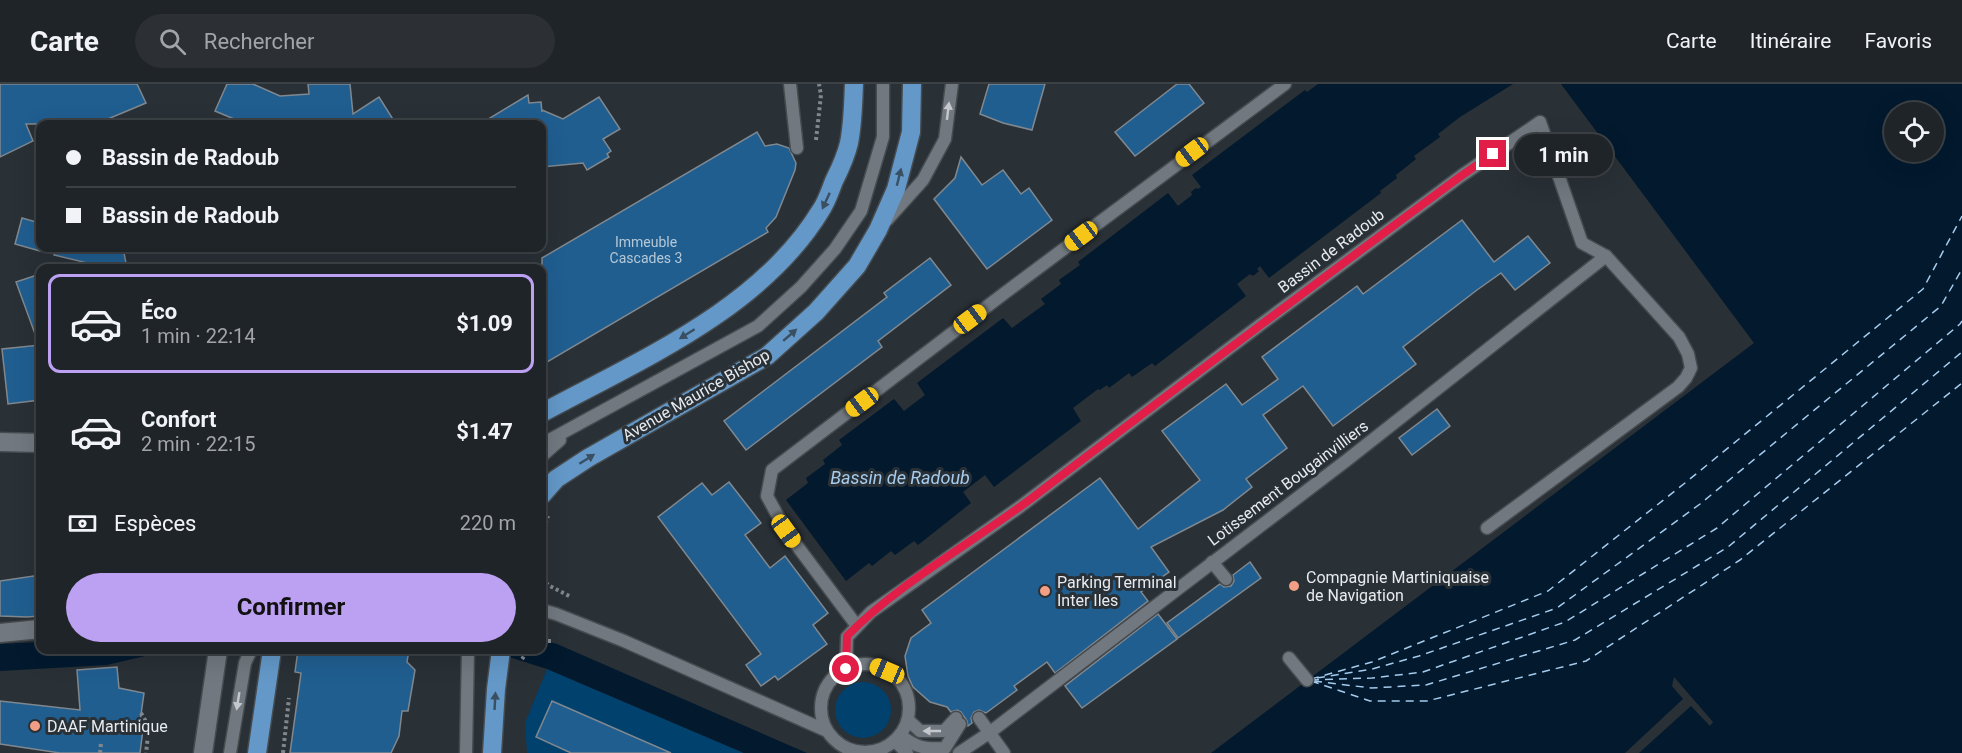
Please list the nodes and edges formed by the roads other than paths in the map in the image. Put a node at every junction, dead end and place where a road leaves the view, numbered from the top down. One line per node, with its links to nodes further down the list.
1 (790, 84): 7 (lane)
2 (854, 84): 10 (main road, one-way to 10)
3 (883, 84): 11 (lane)
4 (912, 84): 8 (main road, Avenue Maurice Bishop, one-way to 4)
5 (952, 84): 8 (lane, one-way to 5)
6 (1285, 84): 21 (lane)
7 (798, 148)
8 (878, 230): 16 (main road, Avenue Maurice Bishop, one-way to 8)
9 (1606, 256): 17 (lane); 18 (lane, Lotissement Bougainvilliers); 21 (lane, Bassin de Radoub)
10 (546, 411)
11 (596, 416): 13 (lane); 15 (lane)
12 (0, 442): 14 (main road)
13 (546, 442)
14 (36, 443)
15 (546, 452)
16 (546, 490)
17 (1487, 528)
18 (1212, 562): 19 (lane); 35 (lane, Lotissement Bougainvilliers)
19 (1226, 579)
20 (546, 611): 34 (lane)
21 (856, 626): 30 (lane, Bassin de Radoub)
22 (36, 630): 23 (main road)
23 (0, 633)
24 (217, 654): 38 (main road)
25 (249, 654): 39 (lane, one-way to 39)
26 (271, 654): 40 (main road)
27 (468, 654): 41 (lane)
28 (500, 654): 42 (main road, one-way to 28)
29 (1289, 658): 31 (lane)
30 (846, 669): 33 (lane); 34 (lane)
31 (1307, 680)
32 (979, 718): 35 (lane)
33 (908, 720): 36 (lane); 36 (lane, one-way to 33)
34 (827, 731): 37 (lane)
35 (988, 733): 44 (lane, Lotissement Bougainvilliers); 45 (lane)
36 (897, 738): 37 (lane); 43 (lane)
37 (858, 752)
38 (203, 753)
39 (230, 753)
40 (257, 753)
41 (466, 753)
42 (492, 753)
43 (907, 753)
44 (958, 753)
45 (1004, 753)

